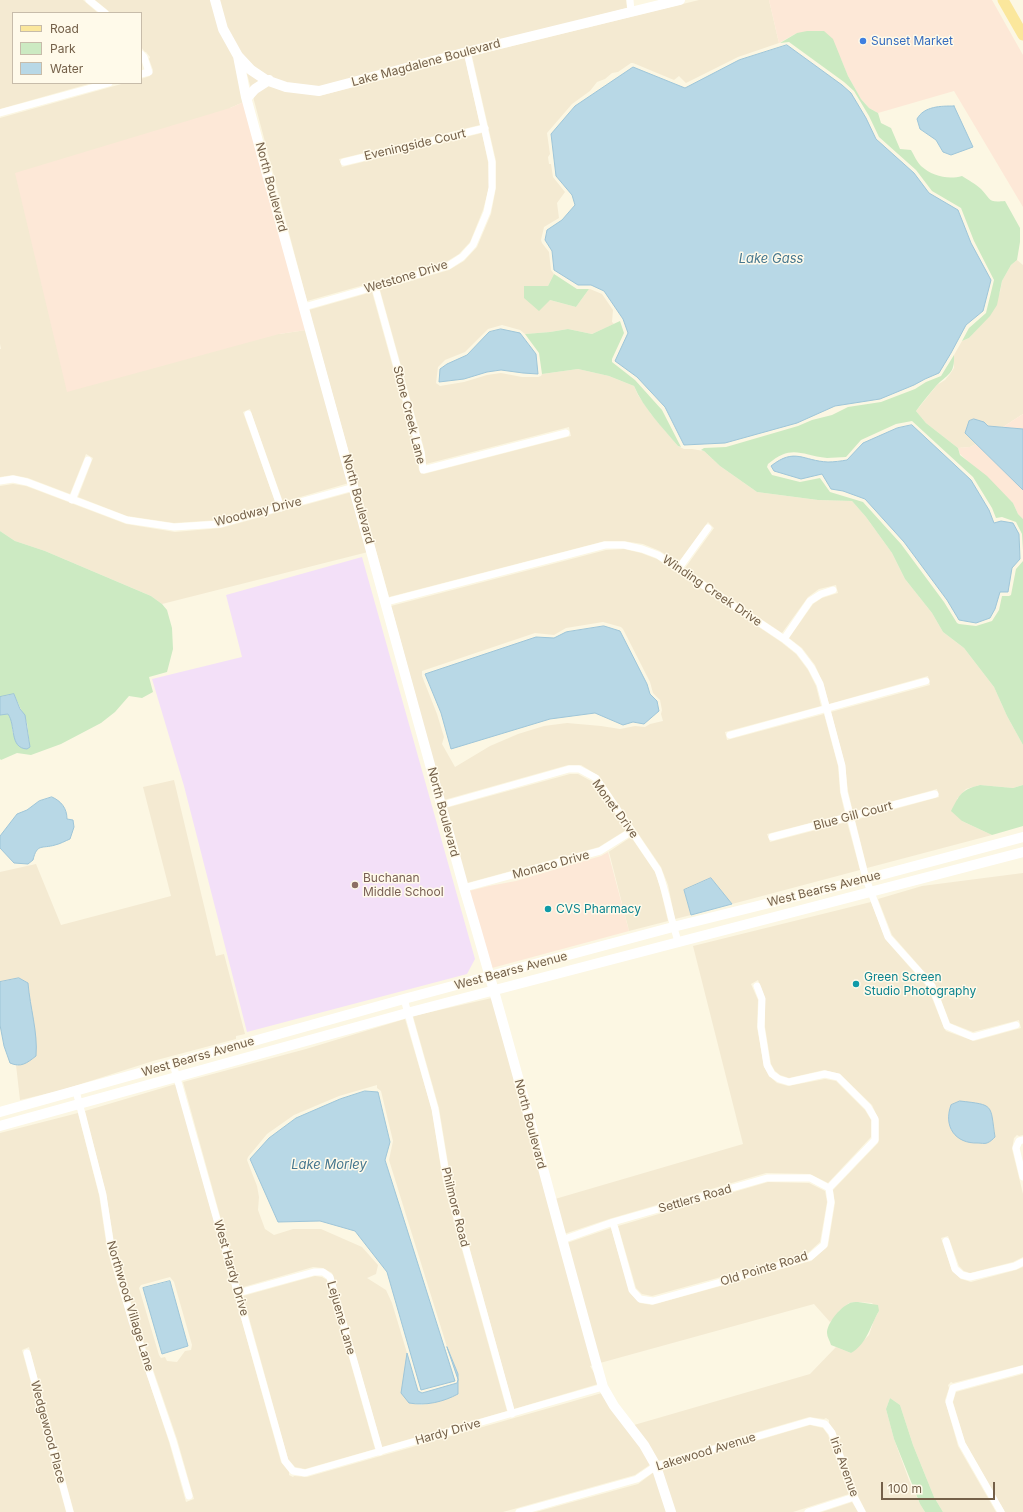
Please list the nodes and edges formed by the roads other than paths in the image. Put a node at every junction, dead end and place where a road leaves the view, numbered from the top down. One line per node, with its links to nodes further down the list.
1 (89, 0): 6 (street)
2 (215, 0): 11 (main road, Lake Magdalene Boulevard)
3 (630, 0): 7 (street)
4 (680, 0): 7 (main road, Lake Magdalene Boulevard)
5 (1004, 0): 8 (main road)
6 (104, 12)
7 (632, 12): 9 (main road, Lake Magdalene Boulevard)
8 (1023, 35)
9 (467, 52): 13 (main road, Lake Magdalene Boulevard); 17 (street, Wetstone Drive)
10 (143, 55): 12 (street)
11 (238, 56): 13 (main road, Lake Magdalene Boulevard); 15 (main road, North Boulevard)
12 (142, 74)
13 (269, 80): 15 (main road)
14 (105, 84): 16 (street)
15 (247, 98): 20 (main road, North Boulevard)
16 (0, 113)
17 (485, 128): 18 (street, Eveningside Court); 19 (street, Wetstone Drive)
18 (344, 162)
19 (375, 287): 20 (street, Wetstone Drive); 22 (street, Stone Creek Lane)
20 (304, 307): 25 (main road, North Boulevard)
21 (248, 414): 27 (street)
22 (566, 433)
23 (88, 460): 26 (street)
24 (0, 481): 26 (street, Woodway Drive)
25 (354, 486): 27 (street, Woodway Drive); 31 (main road, North Boulevard)
26 (72, 500): 27 (street, Woodway Drive)
27 (281, 508)
28 (708, 528): 29 (street)
29 (679, 568): 31 (street, Winding Creek Drive); 32 (street, Winding Creek Drive)
30 (833, 590): 32 (street)
31 (386, 602): 37 (main road, North Boulevard)
32 (784, 639): 34 (street, Winding Creek Drive)
33 (926, 682): 34 (street)
34 (826, 709): 35 (street); 38 (street, Winding Creek Drive)
35 (730, 735)
36 (935, 794): 38 (street, Blue Gill Court)
37 (442, 805): 39 (street, Monet Drive); 44 (main road, North Boulevard)
38 (850, 817): 40 (street, Blue Gill Court); 43 (street, Winding Creek Drive)
39 (632, 831): 44 (street, Monaco Drive); 46 (street, Monet Drive)
40 (772, 837)
41 (1023, 837): 43 (main road, West Bearss Avenue)
42 (1023, 852): 45 (main road, West Bearss Avenue)
43 (866, 879): 45 (street, Winding Creek Drive); 46 (main road, West Bearss Avenue)
44 (464, 888): 48 (main road, North Boulevard)
45 (871, 892): 47 (main road, West Bearss Avenue); 53 (street, Winding Creek Drive)
46 (673, 927): 47 (street, Monet Drive); 48 (main road, West Bearss Avenue)
47 (678, 941): 50 (main road, West Bearss Avenue)
48 (490, 976): 50 (main road, North Boulevard); 51 (main road, West Bearss Avenue)
49 (756, 986): 65 (street)
50 (494, 990): 52 (main road, West Bearss Avenue); 67 (main road, North Boulevard)
51 (404, 999): 52 (street, Philmore Road); 54 (main road, West Bearss Avenue)
52 (407, 1013): 55 (main road, West Bearss Avenue); 74 (street, Philmore Road)
53 (1016, 1025)
54 (276, 1035): 55 (street); 56 (main road, West Bearss Avenue)
55 (280, 1048): 57 (main road, West Bearss Avenue)
56 (173, 1064): 57 (street, West Hardy Drive); 58 (main road, West Bearss Avenue)
57 (178, 1077): 59 (main road, West Bearss Avenue); 70 (street, West Hardy Drive)
58 (76, 1091): 59 (street, Northwood Village Lane); 60 (main road, West Bearss Avenue)
59 (80, 1104): 62 (main road, West Bearss Avenue); 79 (street, Northwood Village Lane)
60 (0, 1112)
61 (0, 1116): 62 (street)
62 (1, 1126)
63 (1021, 1140): 64 (street)
64 (1023, 1178)
65 (829, 1188): 66 (street, Settlers Road); 66 (street, Old Pointe Road)
66 (614, 1222): 67 (street, Settlers Road)
67 (562, 1240): 73 (main road, North Boulevard)
68 (946, 1241): 69 (street)
69 (1023, 1262)
70 (238, 1293): 76 (street, Lejuene Lane); 78 (street, West Hardy Drive)
71 (27, 1352): 81 (street, Wedgewood Place)
72 (1023, 1369): 86 (street)
73 (603, 1387): 74 (street, Hardy Drive); 77 (main road, North Boulevard)
74 (512, 1414): 76 (street, Hardy Drive)
75 (825, 1424): 77 (street, Lakewood Avenue); 80 (street, Iris Avenue)
76 (380, 1452): 78 (street, Hardy Drive)
77 (656, 1466): 82 (street, Lakewood Avenue); 83 (main road, North Boulevard)
78 (293, 1471)
79 (189, 1496)
80 (854, 1497): 84 (street); 85 (street, Iris Avenue)
81 (70, 1512)
82 (519, 1512)
83 (671, 1512)
84 (808, 1512)
85 (862, 1512)
86 (1001, 1512)

